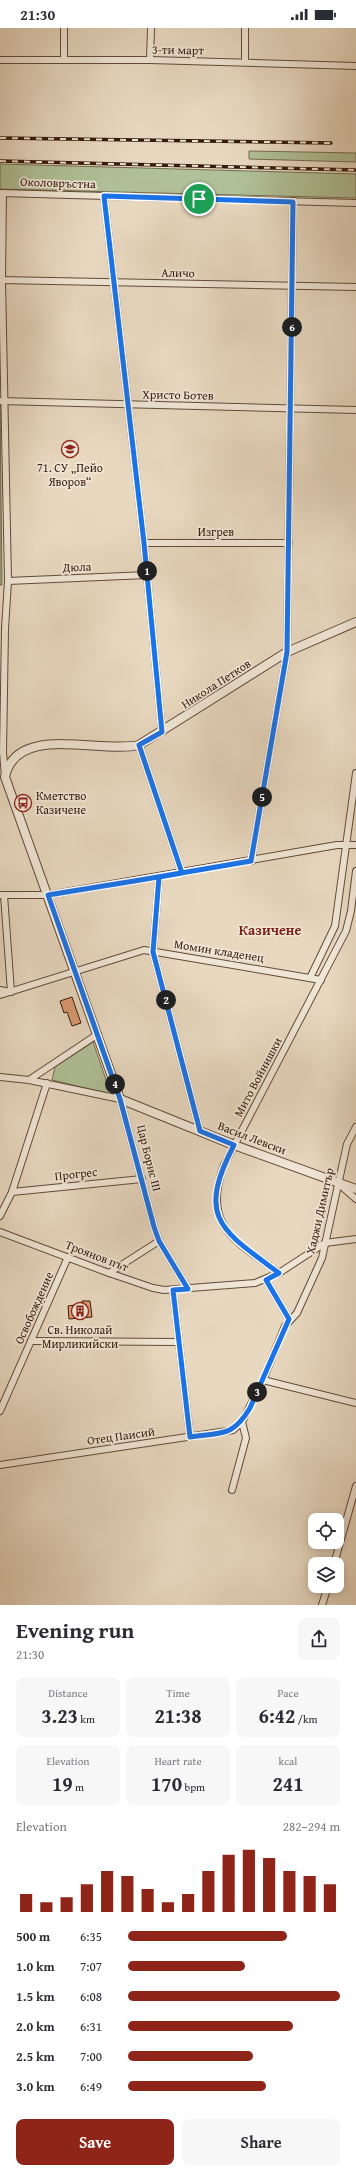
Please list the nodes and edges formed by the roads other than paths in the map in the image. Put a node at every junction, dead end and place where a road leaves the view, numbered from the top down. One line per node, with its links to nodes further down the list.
1 (64, 28): 5 (street)
2 (151, 28): 6 (street)
3 (245, 28): 7 (street)
4 (0, 60): 5 (street, 3-ти март)
5 (64, 60): 6 (street, 3-ти март)
6 (150, 60): 7 (street, 3-ти март)
7 (245, 62): 8 (street, 3-ти март)
8 (356, 66)
9 (1, 193): 10 (street, Околовръстна); 13 (street)
10 (104, 196): 11 (street, Околовръстна); 14 (street)
11 (293, 202): 12 (street, Околовръстна); 15 (street)
12 (356, 203)
13 (1, 280): 14 (street, Аличо); 17 (street)
14 (114, 282): 15 (street, Аличо); 18 (street)
15 (292, 286): 16 (street, Аличо); 19 (street)
16 (356, 287)
17 (2, 401): 18 (street, Христо Ботев); 24 (street)
18 (128, 405): 19 (street, Христо Ботев); 21 (street)
19 (291, 408): 20 (street, Христо Ботев); 22 (street)
20 (356, 410)
21 (144, 543): 22 (street, Изгрев); 23 (street)
22 (289, 543): 26 (street)
23 (147, 575): 24 (street, Дюла); 27 (street)
24 (8, 581): 30 (street)
25 (356, 622): 26 (street, Никола Петков)
26 (287, 652): 27 (street, Никола Петков); 33 (street)
27 (162, 732): 28 (street, Никола Петков)
28 (139, 745): 30 (street, Никола Петков); 35 (street)
29 (356, 773): 31 (street)
30 (3, 775): 38 (street, Цар Борис III)
31 (346, 845): 32 (street); 33 (street); 41 (street)
32 (356, 846)
33 (251, 861): 35 (street)
34 (356, 871): 42 (street, Мито Войнишки)
35 (182, 873): 36 (street)
36 (159, 877): 38 (street); 39 (street)
37 (2, 895): 38 (street); 44 (street)
38 (48, 895): 40 (street, Цар Борис III)
39 (153, 952): 40 (street, Момин кладенец); 41 (street, Момин кладенец); 52 (street)
40 (75, 972): 44 (street, Момин кладенец); 46 (street, Цар Борис III)
41 (310, 978): 42 (street, Момин кладенец)
42 (321, 980): 53 (street, Мито Войнишки)
43 (0, 990): 44 (street)
44 (11, 992): 45 (street, Момин кладенец)
45 (0, 995)
46 (98, 1034): 48 (street); 50 (street, Цар Борис III)
47 (0, 1077): 48 (street, Васил Левски)
48 (29, 1080): 49 (street, Васил Левски)
49 (47, 1083): 50 (street, Васил Левски); 57 (street)
50 (120, 1099): 52 (street, Васил Левски); 54 (street, Цар Борис III)
51 (356, 1127): 55 (street, Хаджи Димитър)
52 (200, 1131): 53 (street, Васил Левски)
53 (234, 1145): 55 (street, Васил Левски); 66 (street, Мито Войнишки)
54 (142, 1179): 57 (street, Прогрес); 62 (street, Цар Борис III)
55 (338, 1184): 56 (street, Васил Левски); 58 (street); 63 (street, Хаджи Димитър)
56 (356, 1189)
57 (12, 1192): 59 (street)
58 (356, 1199)
59 (0, 1216)
60 (0, 1232): 64 (street, Троянов път)
61 (356, 1239): 63 (street)
62 (159, 1241): 65 (street); 68 (street, Цар Борис III)
63 (325, 1243): 66 (street); 70 (street, Хаджи Димитър)
64 (68, 1256): 65 (street, Троянов път); 71 (street, Освобождение)
65 (110, 1273): 69 (street, Троянов път)
66 (279, 1273): 67 (street)
67 (266, 1280): 68 (street); 70 (street)
68 (188, 1289): 69 (street, Троянов път)
69 (173, 1290): 72 (street)
70 (289, 1319): 73 (street)
71 (31, 1341): 72 (street); 75 (street, Освобождение)
72 (178, 1342): 77 (street)
73 (263, 1380): 74 (street); 76 (street)
74 (356, 1403)
75 (0, 1412)
76 (242, 1422): 77 (street, Отец Паисий); 80 (street)
77 (190, 1437): 78 (street, Отец Паисий)
78 (0, 1465)
79 (356, 1486): 81 (street)
80 (232, 1490)
81 (336, 1557)
82 (326, 1593): 83 (street)
83 (322, 1605)

